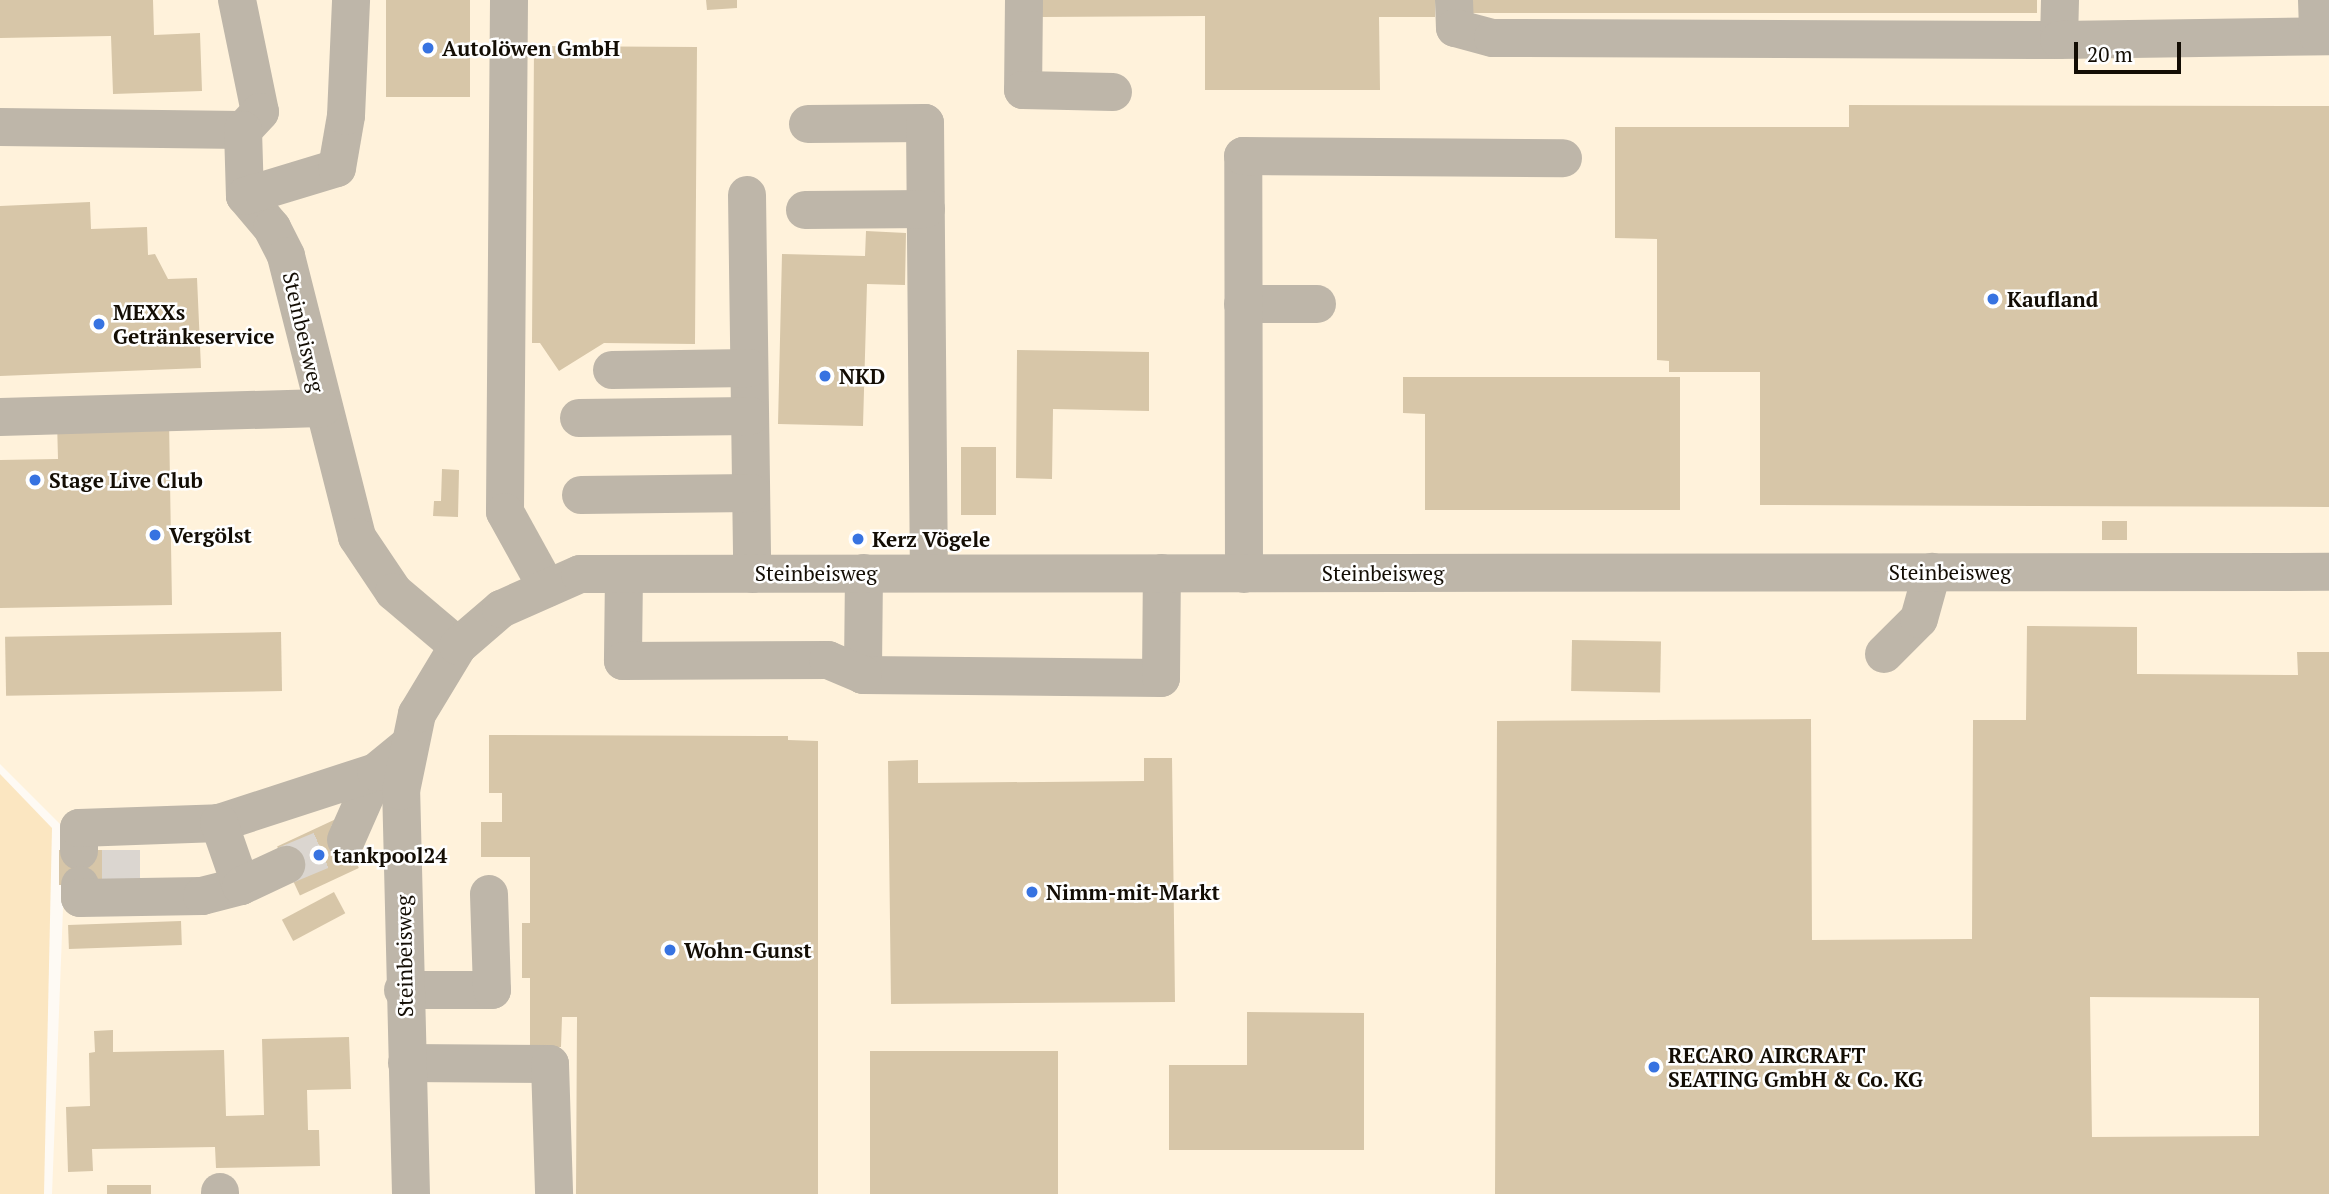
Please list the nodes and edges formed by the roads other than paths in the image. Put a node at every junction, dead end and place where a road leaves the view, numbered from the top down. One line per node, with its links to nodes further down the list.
1 (237, 0): 12 (street)
2 (351, 0): 15 (street)
3 (509, 0): 36 (street)
4 (1024, 0): 9 (street)
5 (1454, 0): 8 (street)
6 (2060, 0): 8 (street)
7 (2321, 24): 8 (street)
8 (2059, 40)
9 (1113, 92)
10 (808, 124): 16 (street)
11 (0, 127): 12 (street)
12 (243, 130): 15 (street)
13 (1563, 158): 18 (street)
14 (747, 195): 20 (street)
15 (245, 196): 22 (street, Steinbeisweg)
16 (926, 209): 17 (street); 31 (street)
17 (805, 210)
18 (1243, 304): 19 (street); 35 (street)
19 (1317, 304)
20 (749, 368): 21 (street); 23 (street)
21 (612, 370)
22 (322, 408): 24 (street); 37 (street, Steinbeisweg)
23 (750, 416): 25 (street); 26 (street)
24 (0, 417)
25 (579, 418)
26 (751, 493): 27 (street); 34 (street)
27 (581, 495)
28 (1932, 572): 29 (street, Steinbeisweg); 35 (street, Steinbeisweg); 38 (street)
29 (2329, 572)
30 (864, 573): 31 (street, Steinbeisweg); 34 (street, Steinbeisweg); 39 (street)
31 (929, 573): 32 (street, Steinbeisweg)
32 (1162, 573): 35 (street, Steinbeisweg); 39 (street)
33 (624, 574): 34 (street, Steinbeisweg); 36 (street, Steinbeisweg); 39 (street)
34 (752, 574)
35 (1244, 574)
36 (547, 588): 37 (street, Steinbeisweg)
37 (458, 646): 40 (street, Steinbeisweg)
38 (1884, 654)
39 (863, 675)
40 (409, 745): 41 (street); 47 (street, Steinbeisweg)
41 (376, 772): 42 (street); 43 (street)
42 (219, 822): 45 (street); 45 (street)
43 (346, 840)
44 (286, 865): 45 (street)
45 (241, 886)
46 (489, 894): 47 (street)
47 (403, 990): 48 (street, Steinbeisweg)
48 (407, 1063): 49 (street, Steinbeisweg); 50 (street)
49 (411, 1194)
50 (554, 1194)

